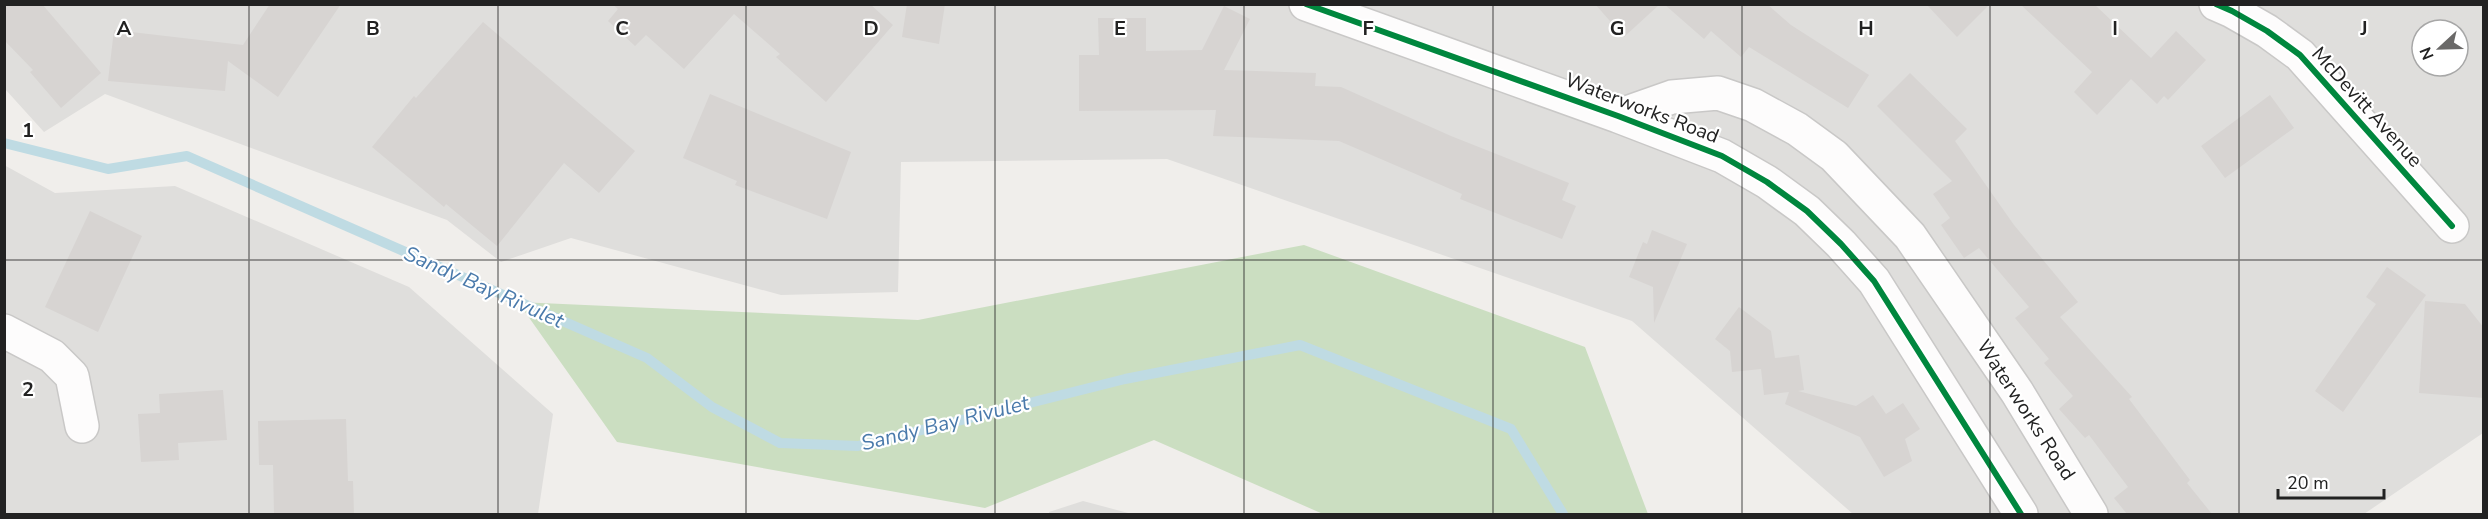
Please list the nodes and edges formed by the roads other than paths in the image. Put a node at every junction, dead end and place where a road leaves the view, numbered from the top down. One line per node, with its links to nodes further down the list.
1 (1306, 4): 3 (street, Waterworks Road)
2 (2216, 4): 4 (street, McDevitt Avenue)
3 (1618, 116): 7 (street, Waterworks Road); 8 (street, Waterworks Road)
4 (2452, 226)
5 (4, 331): 6 (street)
6 (82, 426)
7 (2021, 514)
8 (2091, 514)

